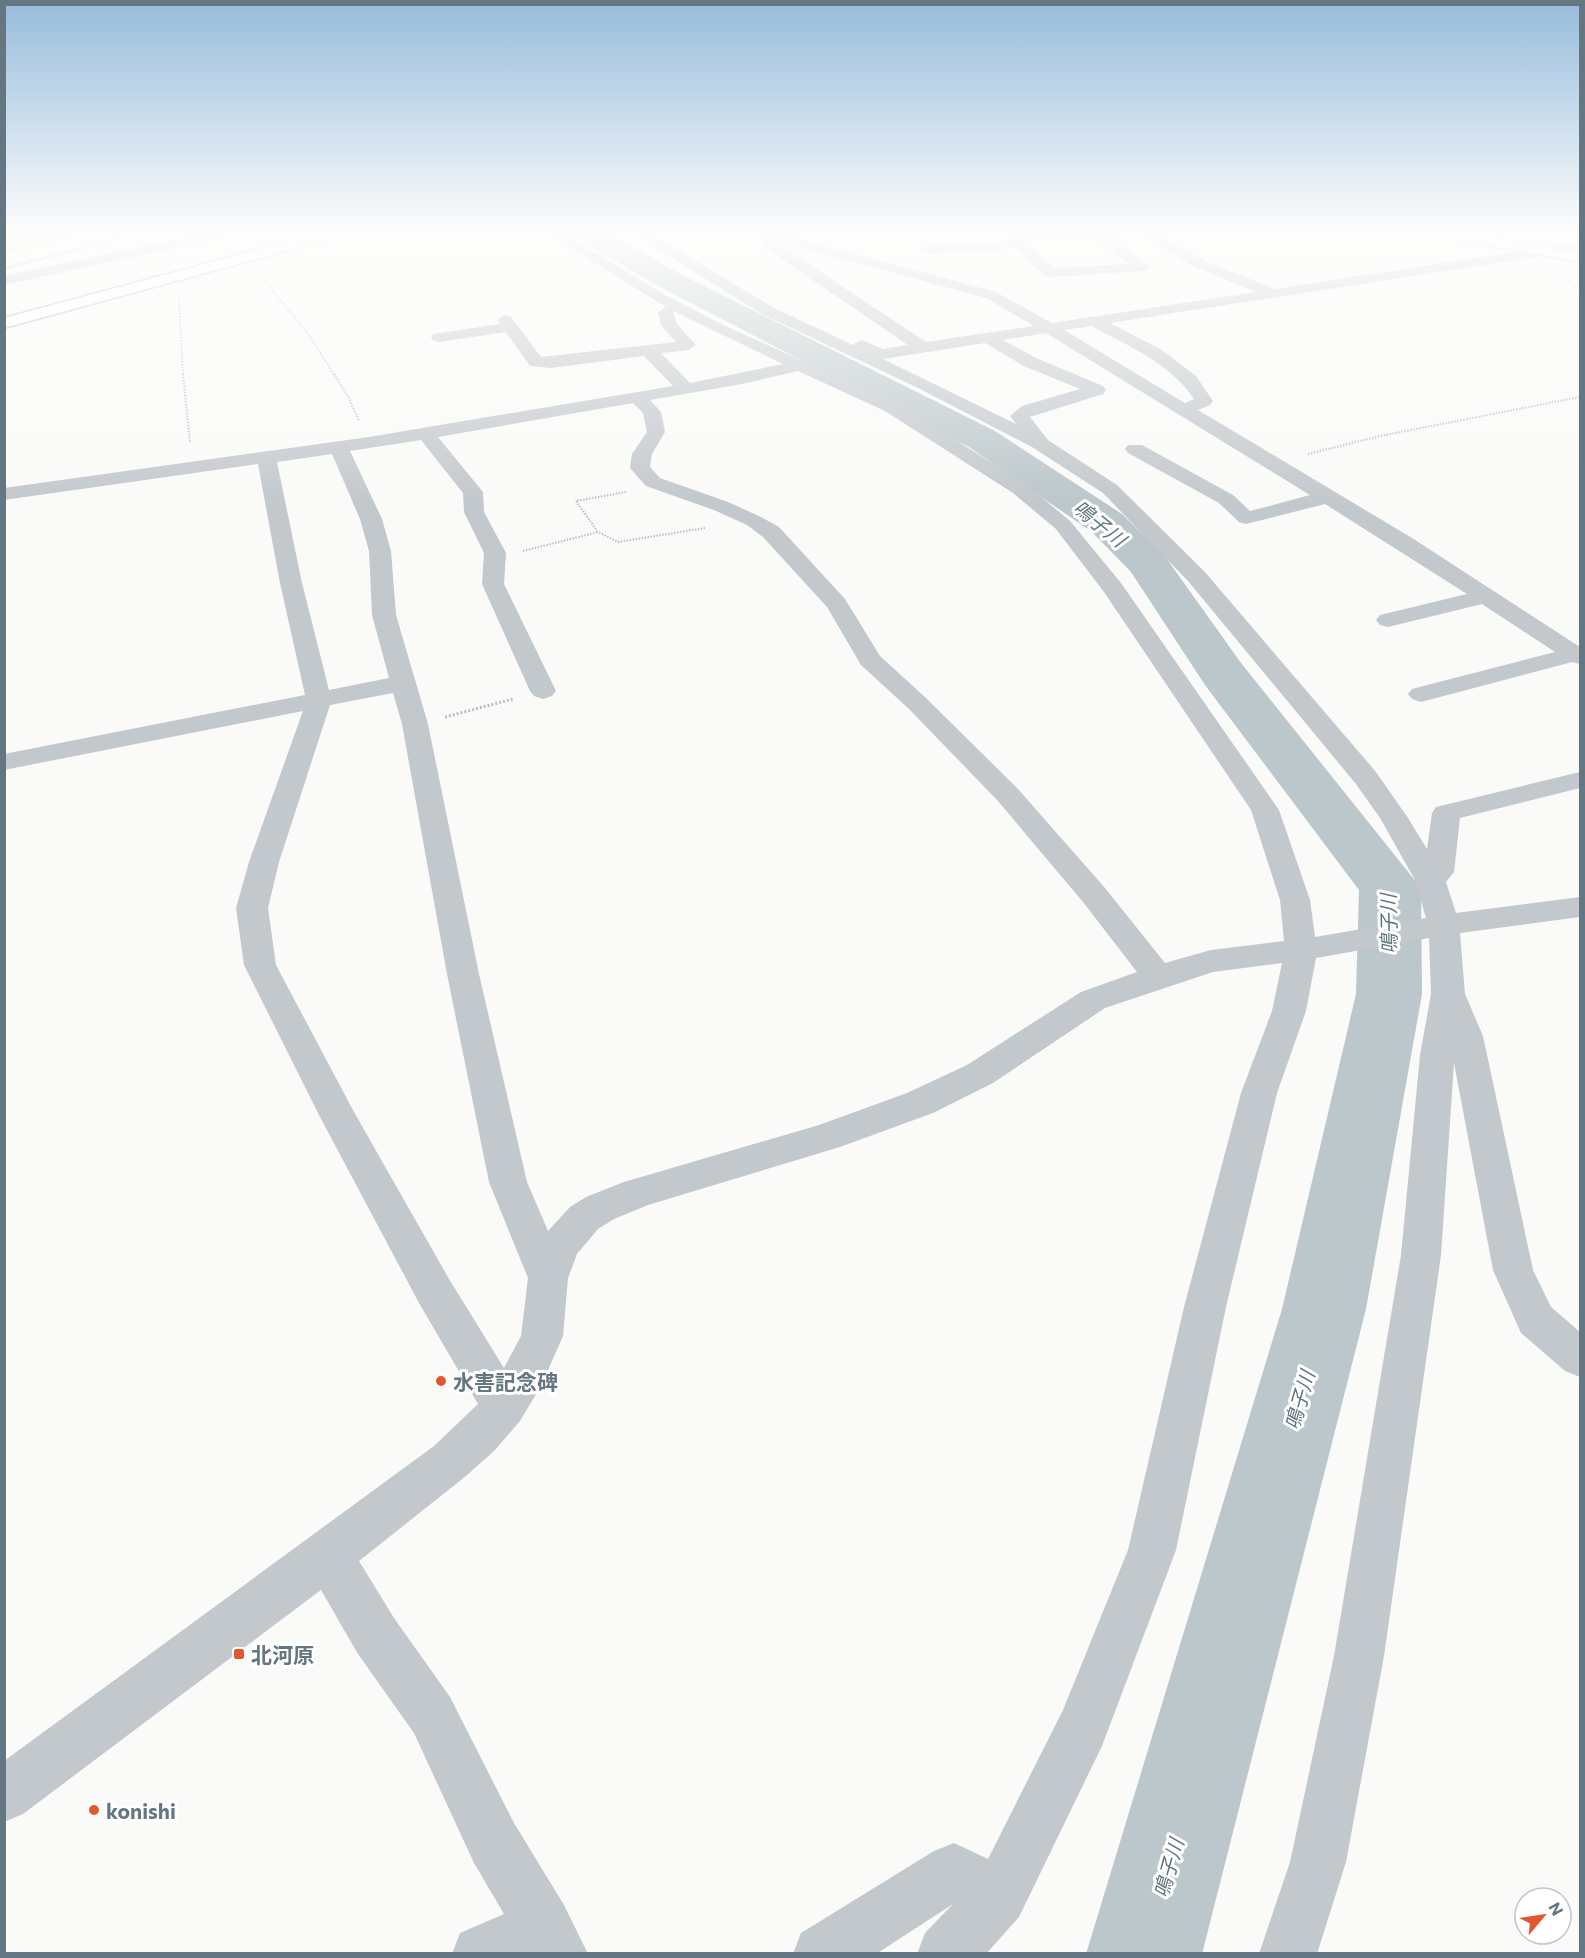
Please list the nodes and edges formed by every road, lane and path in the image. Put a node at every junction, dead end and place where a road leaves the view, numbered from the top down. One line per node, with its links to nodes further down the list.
1 (180, 322): 33 (path)
2 (299, 322): 28 (path)
3 (668, 322): 18 (street)
4 (699, 322): 11 (street)
5 (706, 322): 11 (street)
6 (788, 322): 13 (street)
7 (885, 322): 17 (street)
8 (1038, 322): 12 (street)
9 (1085, 322): 12 (street)
10 (1097, 322): 25 (street)
11 (717, 328): 16 (street)
12 (1048, 328): 15 (street); 24 (street)
13 (800, 329): 16 (street); 17 (street); 27 (street)
14 (439, 337): 18 (street)
15 (988, 338): 17 (street); 21 (street)
16 (747, 340): 19 (street)
17 (922, 347)
18 (648, 350): 20 (street)
19 (801, 365): 20 (street); 53 (street)
20 (686, 389): 23 (street)
21 (1097, 390): 24 (street); 27 (street)
22 (1581, 396): 32 (path)
23 (638, 398): 26 (street); 34 (street)
24 (1167, 400): 25 (street)
25 (1184, 411): 32 (street)
26 (426, 434): 28 (street); 39 (street)
27 (1039, 443): 50 (street)
28 (369, 444): 29 (street)
29 (338, 448): 31 (street); 43 (street)
30 (1135, 449): 36 (street)
31 (267, 459): 33 (street); 46 (street)
32 (1272, 464): 36 (street)
33 (192, 467): 35 (street)
34 (663, 486): 37 (street); 38 (path)
35 (4, 494)
36 (1326, 497): 40 (street)
37 (754, 521): 38 (path); 54 (street)
38 (598, 532): 39 (path)
39 (494, 558): 44 (street)
40 (1487, 596): 41 (street); 42 (street)
41 (1388, 620)
42 (1578, 655): 45 (street)
43 (404, 683): 46 (street); 47 (street)
44 (543, 692): 47 (path)
45 (1421, 694)
46 (319, 701): 48 (street); 58 (street)
47 (415, 724): 56 (street)
48 (4, 762)
49 (1581, 780): 50 (street)
50 (1430, 880): 52 (street)
51 (1581, 907): 52 (street)
52 (1434, 927): 53 (street); 55 (street)
53 (1311, 949): 54 (street); 61 (street)
54 (1158, 977): 56 (street)
55 (1448, 994): 57 (street); 66 (street)
56 (548, 1278): 58 (street)
57 (1581, 1358)
58 (504, 1407): 59 (street)
59 (328, 1555): 60 (street); 62 (street)
60 (4, 1795)
61 (999, 1897): 64 (street); 65 (street)
62 (551, 1939): 63 (street)
63 (481, 1953)
64 (822, 1953)
65 (946, 1953)
66 (1288, 1953)

